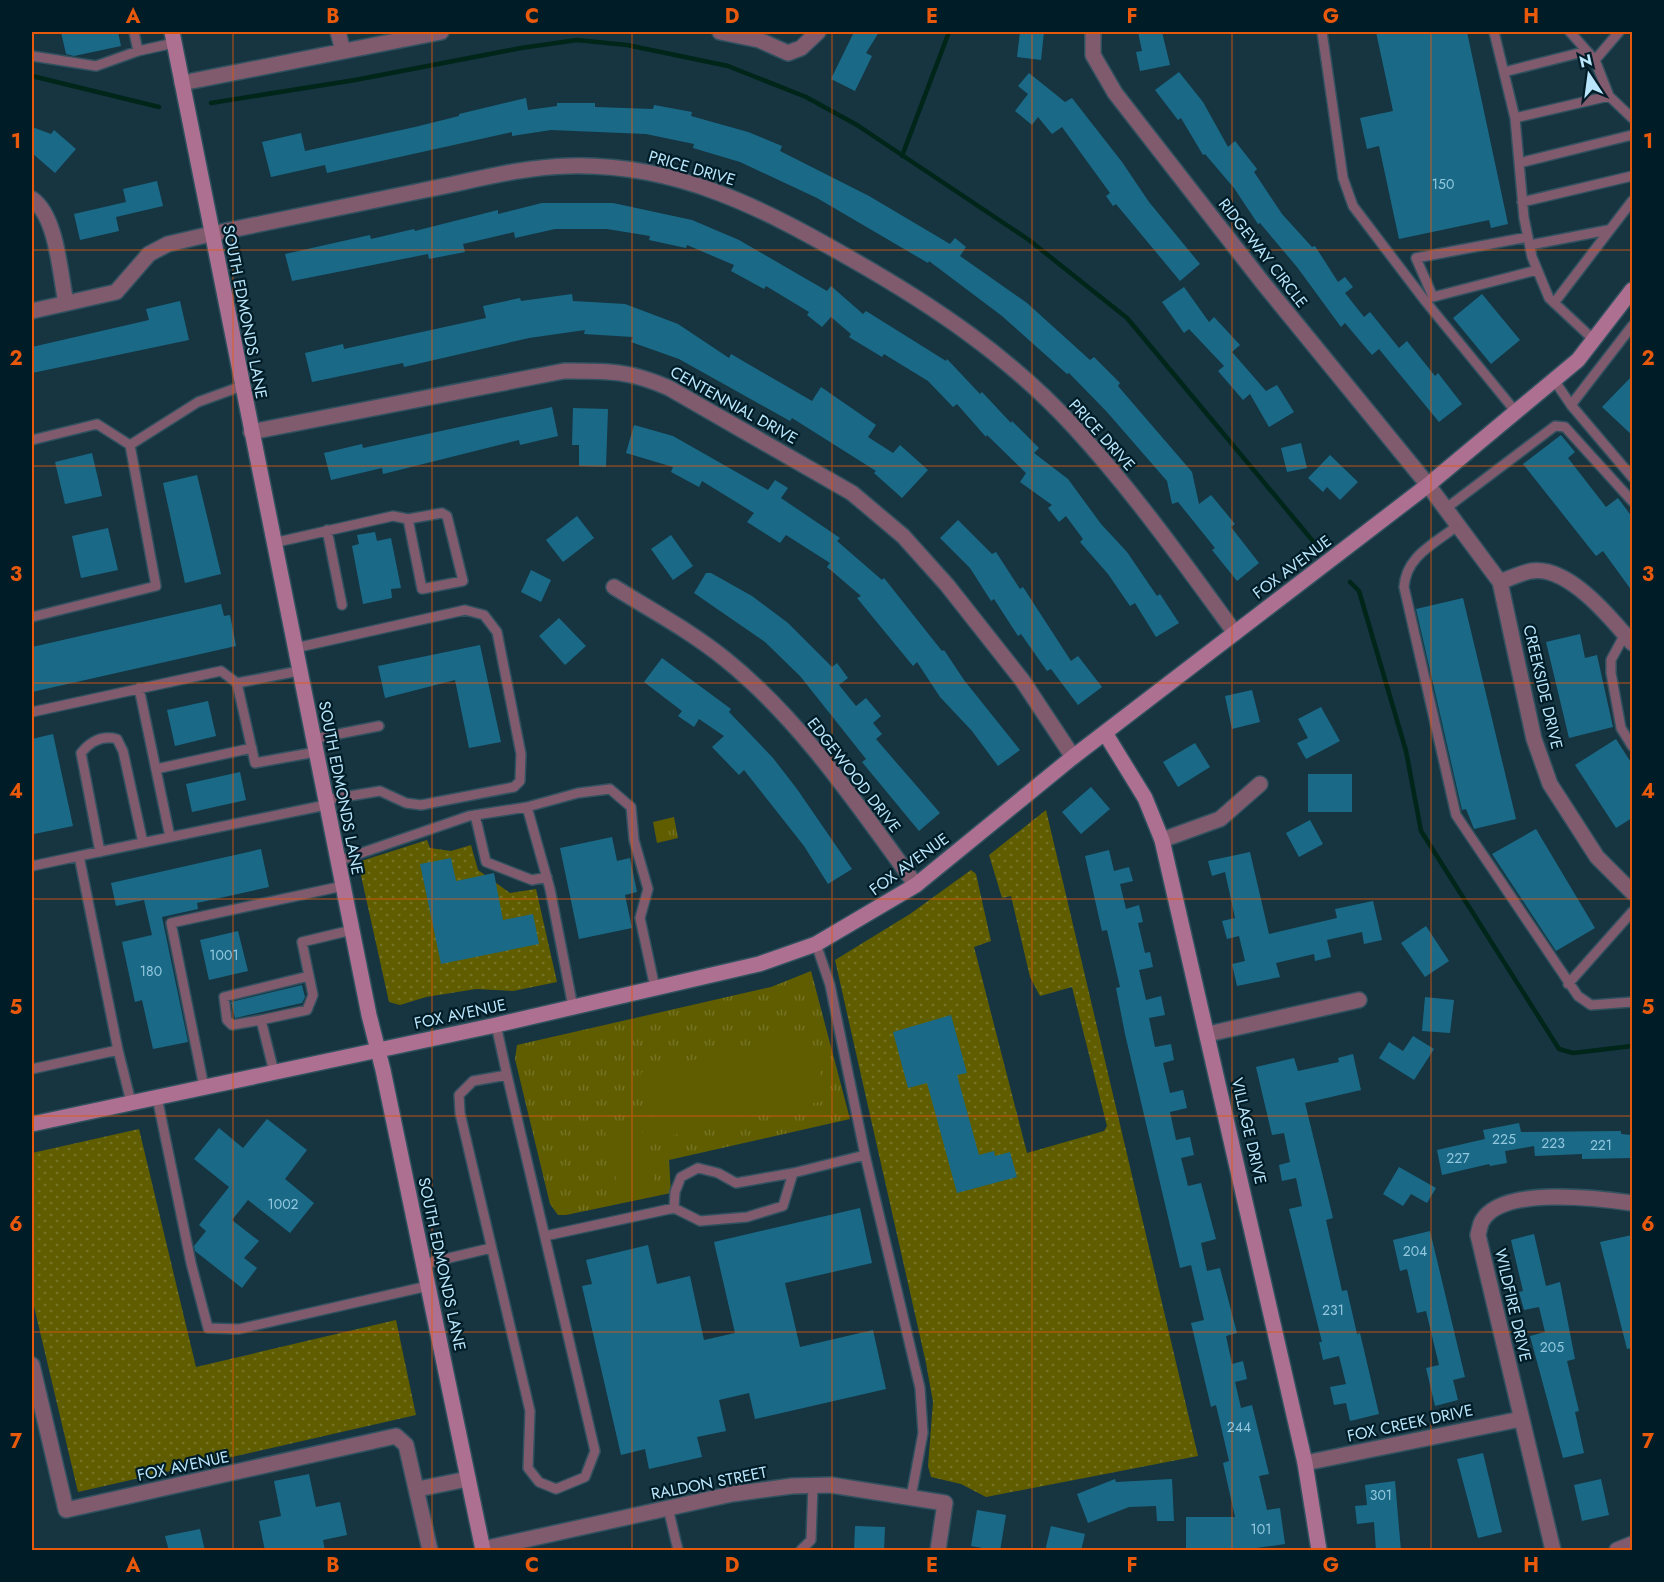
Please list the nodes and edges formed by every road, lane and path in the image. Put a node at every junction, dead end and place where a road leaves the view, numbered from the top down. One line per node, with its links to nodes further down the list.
1 (134, 32): 12 (lane)
2 (338, 32): 13 (street)
3 (441, 32): 13 (street)
4 (720, 32): 5 (street)
5 (818, 32)
6 (1093, 32): 46 (street, RIDGEWAY CIRCLE)
7 (1322, 32): 41 (lane)
8 (1494, 32): 17 (lane)
9 (1570, 32): 14 (lane)
10 (1618, 32): 16 (lane)
11 (173, 37): 12 (lane); 18 (street, SOUTH EDMONDS LANE)
12 (138, 51): 15 (lane)
13 (343, 51): 18 (street)
14 (1587, 51): 16 (lane); 17 (lane)
15 (32, 56)
16 (1596, 60): 19 (lane)
17 (1504, 72): 20 (lane)
18 (182, 83): 29 (street, SOUTH EDMONDS LANE)
19 (1609, 96): 20 (lane); 21 (lane)
20 (1515, 118): 23 (lane)
21 (1632, 118)
22 (1632, 135): 23 (lane)
23 (1519, 163): 27 (lane)
24 (1632, 176): 27 (lane)
25 (32, 199): 33 (street)
26 (1632, 201): 28 (lane)
27 (1522, 202): 30 (lane)
28 (1608, 230): 30 (lane); 34 (lane)
29 (211, 234): 33 (street, PRICE DRIVE); 39 (street, SOUTH EDMONDS LANE); 57 (street, PRICE DRIVE)
30 (1529, 241): 31 (lane); 31 (lane)
31 (1537, 270): 34 (lane)
32 (1632, 290): 37 (street, FOX AVENUE)
33 (66, 303): 35 (street, PRICE DRIVE)
34 (1554, 303): 37 (lane)
35 (32, 311)
36 (1632, 326): 40 (lane)
37 (1594, 340): 38 (street, FOX AVENUE)
38 (1554, 380): 40 (lane); 41 (street, FOX AVENUE)
39 (242, 386): 42 (street, SOUTH EDMONDS LANE); 44 (lane)
40 (1571, 405): 45 (lane)
41 (1516, 412): 46 (street, FOX AVENUE)
42 (251, 432): 52 (street, SOUTH EDMONDS LANE); 69 (street, CENTENNIAL DRIVE)
43 (32, 440): 44 (lane)
44 (130, 445): 56 (lane)
45 (1632, 477)
46 (1428, 484): 48 (street, CREEKSIDE DRIVE); 57 (street, FOX AVENUE)
47 (1632, 501): 48 (lane)
48 (1445, 509): 50 (street, CREEKSIDE DRIVE)
49 (408, 519): 49 (lane); 51 (lane)
50 (1457, 526): 53 (street, CREEKSIDE DRIVE); 90 (lane)
51 (327, 531): 52 (lane); 55 (lane)
52 (273, 543): 59 (street, SOUTH EDMONDS LANE)
53 (1500, 582): 58 (street); 85 (street, CREEKSIDE DRIVE)
54 (614, 587): 83 (street, EDGEWOOD DRIVE)
55 (342, 605)
56 (32, 617)
57 (1235, 633): 65 (street, FOX AVENUE)
58 (1629, 639): 67 (lane)
59 (295, 648): 60 (street, SOUTH EDMONDS LANE); 72 (lane)
60 (299, 671): 61 (lane); 66 (street, SOUTH EDMONDS LANE)
61 (237, 683): 62 (lane); 68 (lane)
62 (140, 688): 63 (lane); 70 (lane)
63 (32, 712)
64 (378, 726): 66 (lane)
65 (1105, 733): 69 (street, FOX AVENUE); 76 (street, VILLAGE DRIVE)
66 (314, 745): 68 (lane); 72 (street, SOUTH EDMONDS LANE)
67 (1632, 746)
68 (252, 748): 70 (lane)
69 (1073, 757): 83 (street, FOX AVENUE)
70 (156, 769): 75 (lane)
71 (1260, 784): 76 (street)
72 (326, 802): 75 (lane); 80 (street, SOUTH EDMONDS LANE)
73 (528, 807): 74 (lane); 82 (lane); 91 (lane)
74 (475, 815): 80 (lane); 82 (lane)
75 (170, 837): 77 (lane)
76 (1162, 840): 97 (street, VILLAGE DRIVE)
77 (142, 843): 78 (lane); 78 (lane)
78 (100, 852): 79 (lane)
79 (79, 856): 81 (lane); 99 (lane)
80 (338, 861): 84 (street, SOUTH EDMONDS LANE)
81 (32, 866)
82 (547, 877): 94 (lane)
83 (916, 885): 88 (street, FOX AVENUE)
84 (343, 886): 87 (street, SOUTH EDMONDS LANE); 103 (lane)
85 (1632, 892)
86 (1632, 912): 90 (lane)
87 (352, 930): 89 (lane); 98 (street, SOUTH EDMONDS LANE)
88 (816, 944): 91 (street, FOX AVENUE); 107 (lane)
89 (309, 975): 95 (lane); 95 (lane)
90 (1568, 984): 93 (lane)
91 (655, 988): 94 (street, FOX AVENUE)
92 (1359, 1000): 97 (street)
93 (1632, 1002)
94 (573, 1007): 96 (street, FOX AVENUE)
95 (261, 1020): 101 (lane)
96 (496, 1025): 98 (street, FOX AVENUE); 102 (lane)
97 (1208, 1034): 117 (street, VILLAGE DRIVE)
98 (377, 1049): 101 (street, FOX AVENUE); 113 (street, SOUTH EDMONDS LANE)
99 (118, 1050): 100 (lane); 105 (lane)
100 (32, 1069)
101 (273, 1072): 103 (street, FOX AVENUE)
102 (507, 1074): 111 (lane); 112 (lane)
103 (204, 1087): 104 (street, FOX AVENUE)
104 (157, 1097): 105 (street, FOX AVENUE); 114 (lane)
105 (131, 1102): 106 (street, FOX AVENUE)
106 (32, 1124)
107 (866, 1155): 108 (lane); 121 (lane)
108 (793, 1173): 110 (lane); 110 (lane)
109 (1632, 1203): 116 (street, WILDFIRE DRIVE)
110 (674, 1208): 111 (lane)
111 (545, 1236): 112 (lane)
112 (491, 1248): 113 (lane)
113 (424, 1264): 114 (street, SOUTH EDMONDS LANE)
114 (428, 1286): 118 (street, SOUTH EDMONDS LANE)
115 (32, 1365): 120 (street, FOX AVENUE)
116 (1521, 1419): 117 (street, FOX CREEK DRIVE); 130 (street, WILDFIRE DRIVE)
117 (1305, 1463): 129 (street, VILLAGE DRIVE)
118 (468, 1479): 120 (street); 124 (street, SOUTH EDMONDS LANE)
119 (813, 1485): 121 (street, RALDON STREET); 122 (street, RALDON STREET); 127 (lane)
120 (418, 1489): 125 (street, FOX AVENUE)
121 (911, 1497): 128 (street, RALDON STREET)
122 (668, 1508): 124 (street, RALDON STREET); 126 (lane)
123 (1632, 1544): 131 (street)
124 (483, 1550)
125 (430, 1551)
126 (678, 1551)
127 (801, 1551)
128 (938, 1551)
129 (1319, 1551)
130 (1553, 1551)
131 (1617, 1551)

